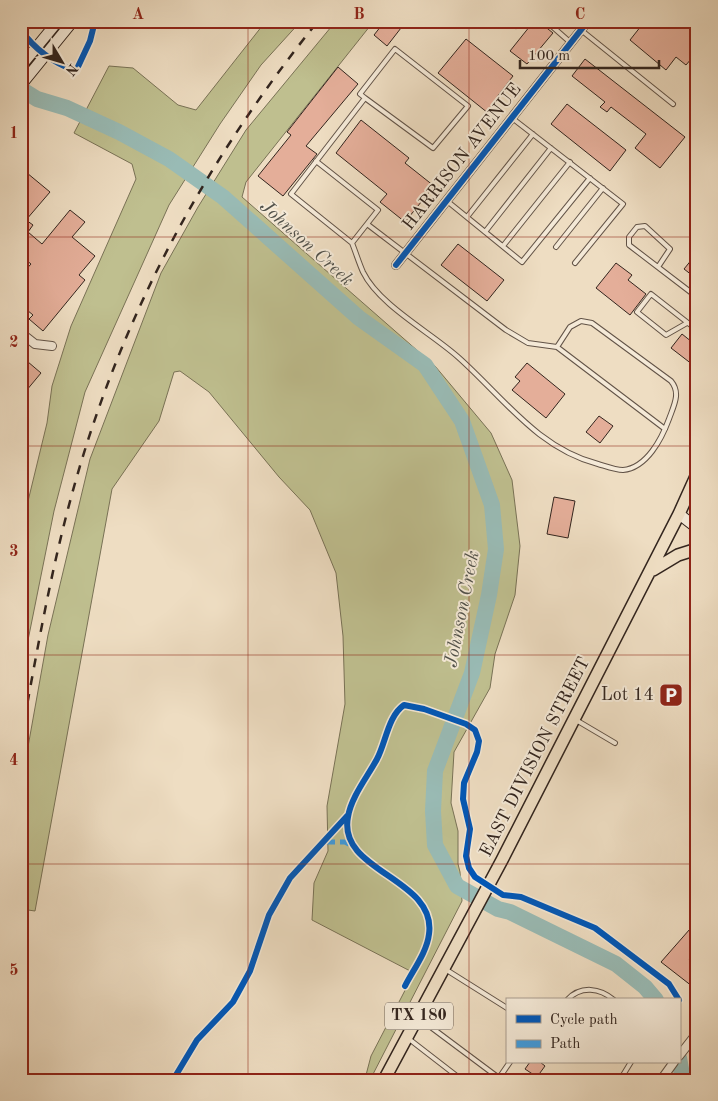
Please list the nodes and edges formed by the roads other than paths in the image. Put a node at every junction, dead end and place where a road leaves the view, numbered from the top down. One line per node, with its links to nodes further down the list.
1 (58, 21): 9 (main road)
2 (73, 21): 10 (main road)
3 (511, 21): 4 (lane)
4 (520, 21)
5 (546, 21): 8 (lane)
6 (588, 21): 7 (street, HARRISON AVENUE)
7 (581, 30): 8 (street, HARRISON AVENUE); 12 (lane)
8 (570, 43): 13 (street, HARRISON AVENUE)
9 (21, 66)
10 (21, 85)
11 (365, 98): 11 (lane); 16 (lane)
12 (672, 104)
13 (512, 118): 14 (lane); 20 (street, HARRISON AVENUE)
14 (533, 134): 15 (lane); 21 (lane)
15 (551, 148): 17 (lane); 23 (lane)
16 (316, 161): 22 (lane); 24 (lane)
17 (570, 162): 18 (lane); 25 (lane)
18 (590, 178): 19 (lane); 25 (lane)
19 (603, 188): 26 (lane); 28 (lane)
20 (447, 200): 21 (lane); 27 (street, HARRISON AVENUE)
21 (467, 217): 23 (lane)
22 (367, 224): 24 (lane); 27 (lane)
23 (485, 232): 25 (lane)
24 (352, 244): 37 (lane)
25 (503, 246)
26 (556, 247)
27 (405, 253): 29 (street, HARRISON AVENUE); 36 (lane)
28 (575, 263)
29 (396, 265)
30 (658, 267): 30 (lane); 31 (lane)
31 (697, 297)
32 (686, 323): 32 (lane); 33 (lane)
33 (697, 330)
34 (21, 333): 35 (street)
35 (52, 346)
36 (557, 347): 37 (lane); 37 (lane)
37 (665, 429)
38 (697, 474): 39 (main road, EAST DIVISION STREET / TX 180)
39 (693, 495): 40 (main road, EAST DIVISION STREET / TX 180)
40 (679, 514): 41 (main road); 43 (main road, EAST DIVISION STREET / TX 180)
41 (697, 528)
42 (697, 549): 43 (main road)
43 (649, 573): 44 (main road, EAST DIVISION STREET / TX 180)
44 (575, 719): 45 (lane); 46 (main road, EAST DIVISION STREET / TX 180)
45 (615, 743)
46 (444, 969): 49 (lane); 50 (main road, EAST DIVISION STREET / TX 180)
47 (571, 998): 48 (lane)
48 (612, 998)
49 (506, 1007)
50 (418, 1017): 52 (main road, EAST DIVISION STREET / TX 180); 54 (lane)
51 (697, 1033): 53 (street)
52 (407, 1038): 58 (main road, EAST DIVISION STREET / TX 180); 59 (lane)
53 (680, 1055)
54 (509, 1064)
55 (630, 1064): 60 (lane)
56 (673, 1064): 57 (street)
57 (662, 1079)
58 (384, 1080)
59 (462, 1080)
60 (620, 1080)

